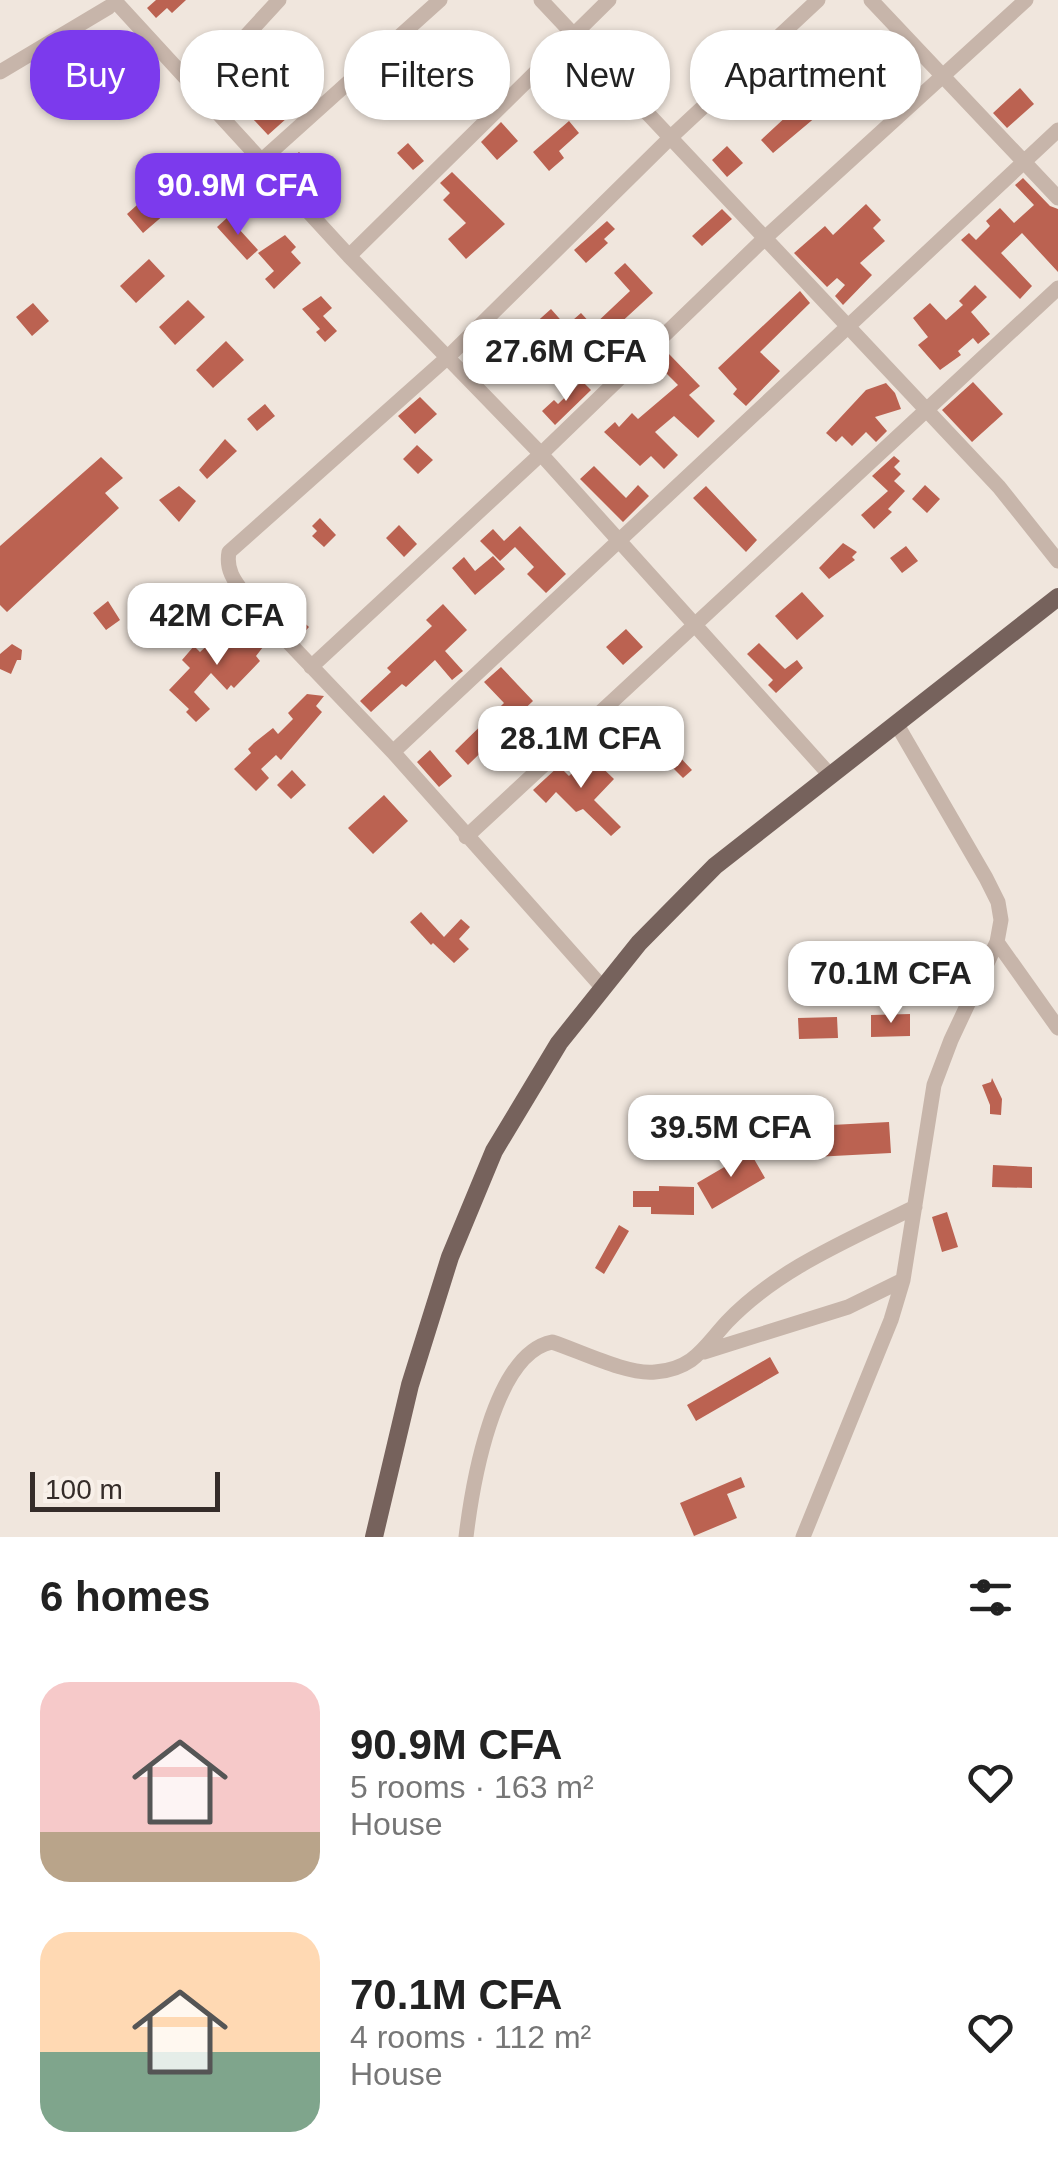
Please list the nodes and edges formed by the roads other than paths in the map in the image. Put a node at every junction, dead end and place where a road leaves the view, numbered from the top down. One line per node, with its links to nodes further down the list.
1 (280, 0): 9 (street)
2 (440, 0): 20 (street)
3 (541, 0): 10 (street)
4 (609, 0): 11 (street)
5 (818, 0): 19 (street)
6 (871, 0): 15 (street)
7 (1026, 0): 15 (street)
8 (113, 2): 12 (street); 13 (street)
9 (252, 30)
10 (568, 30)
11 (576, 30)
12 (0, 72)
13 (180, 73)
14 (530, 76): 24 (street)
15 (943, 77): 21 (street); 23 (street)
16 (224, 120): 20 (street)
17 (656, 120): 19 (street)
18 (1058, 130): 21 (street)
19 (672, 136): 23 (street); 27 (street)
20 (262, 160): 24 (street)
21 (1023, 163): 22 (street); 26 (street)
22 (1058, 198)
23 (766, 237): 26 (street); 29 (street)
24 (349, 256): 27 (street)
25 (1058, 288): 28 (street)
26 (847, 327): 28 (street); 30 (street)
27 (448, 357): 29 (street); 34 (street)
28 (924, 409): 31 (street); 33 (street)
29 (541, 454): 30 (street); 34 (street)
30 (618, 540): 33 (street); 36 (street)
31 (1058, 561)
32 (1058, 598): 35 (main road)
33 (696, 624): 37 (street); 38 (street)
34 (311, 667): 36 (street)
35 (896, 723): 37 (main road); 39 (street)
36 (392, 752): 38 (street)
37 (829, 774): 40 (main road)
38 (466, 837): 40 (street)
39 (998, 942): 41 (street); 42 (street)
40 (602, 987): 45 (main road)
41 (1058, 1028)
42 (915, 1207): 43 (street); 44 (street)
43 (903, 1280): 44 (street); 47 (street)
44 (704, 1352): 46 (street)
45 (374, 1537)
46 (466, 1537)
47 (803, 1537)

